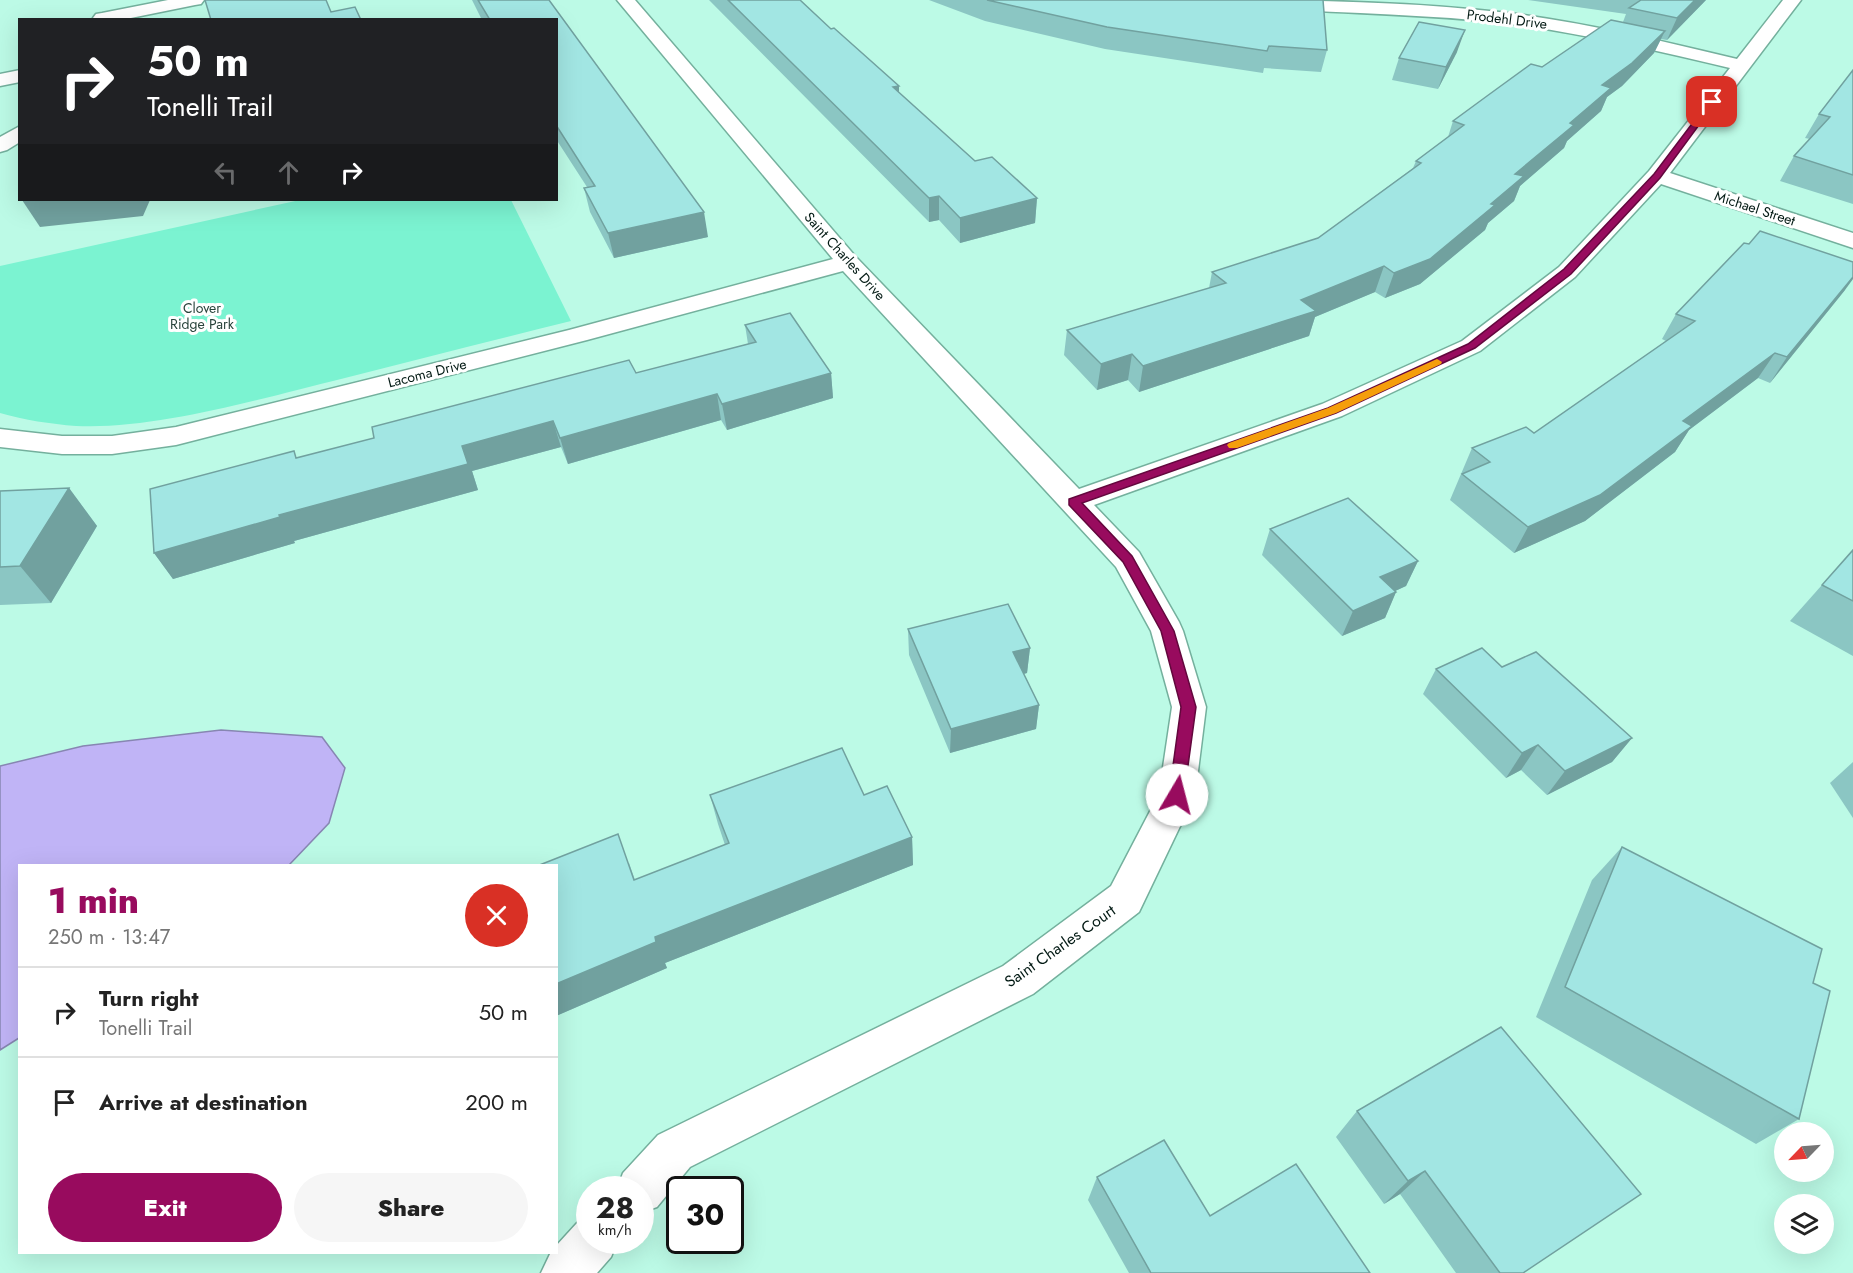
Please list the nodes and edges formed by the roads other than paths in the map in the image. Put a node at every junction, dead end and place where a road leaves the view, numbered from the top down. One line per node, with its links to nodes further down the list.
1 (91, 0): 7 (street)
2 (195, 0): 8 (street)
3 (626, 0): 16 (street, Saint Charles Drive)
4 (1235, 0): 6 (street, Prodehl Drive)
5 (1792, 0): 9 (street)
6 (1384, 4): 9 (street, Prodehl Drive)
7 (102, 18)
8 (107, 18)
9 (1740, 65): 14 (street)
10 (18, 76): 11 (street)
11 (0, 80)
12 (18, 133): 13 (street)
13 (0, 146)
14 (1657, 176): 15 (street, Michael Street); 18 (street)
15 (1853, 241)
16 (849, 262): 17 (street, Lacoma Drive); 18 (street, Saint Charles Drive)
17 (0, 438)
18 (1073, 502): 19 (street, Saint Charles Court)
19 (653, 1176)
20 (582, 1254): 21 (street)
21 (565, 1273)

